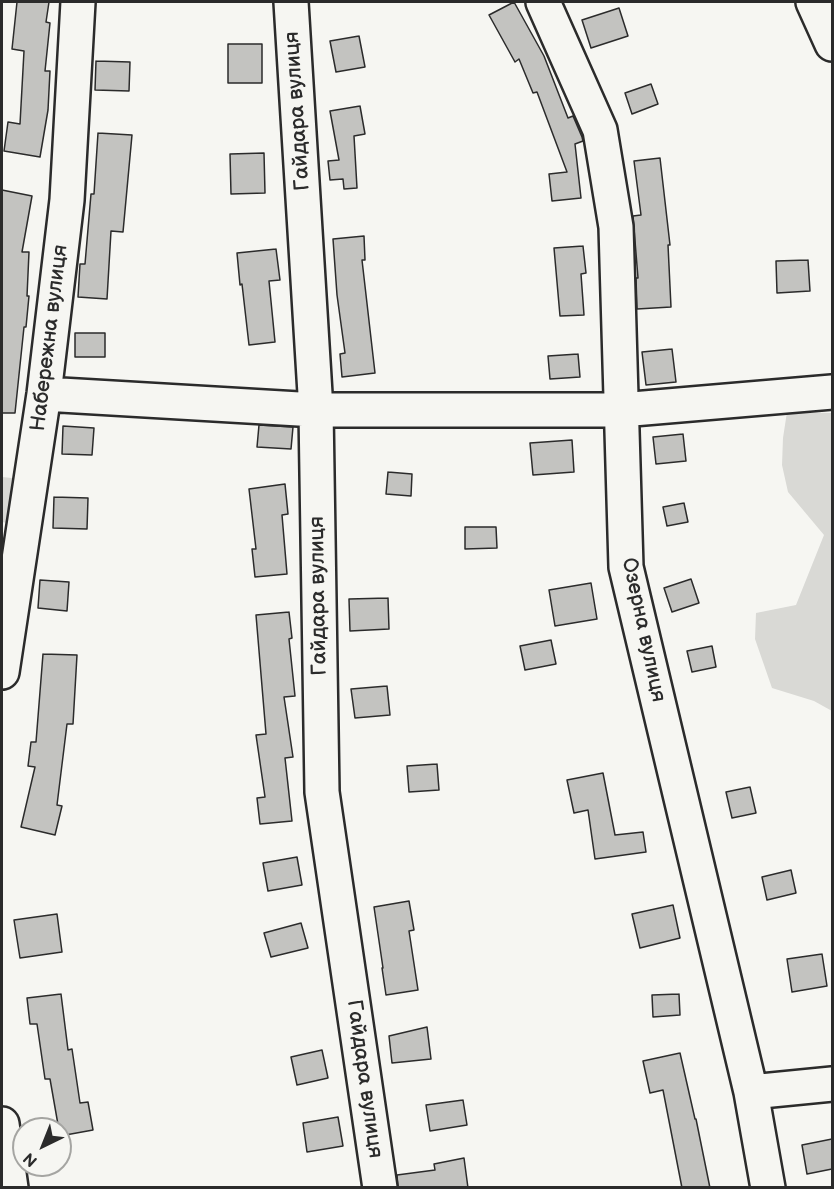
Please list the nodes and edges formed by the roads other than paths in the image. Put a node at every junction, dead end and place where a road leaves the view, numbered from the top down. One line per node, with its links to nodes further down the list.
1 (78, 2): 7 (street, Набережна вулиця)
2 (291, 2): 8 (street, Гайдара вулиця)
3 (543, 2): 9 (street, Озерна вулиця)
4 (813, 2): 5 (street)
5 (832, 44)
6 (832, 392): 9 (street)
7 (44, 394): 8 (street); 10 (street, Набережна вулиця)
8 (316, 410): 9 (street); 15 (street, Гайдара вулиця)
9 (621, 410): 12 (street, Озерна вулиця)
10 (2, 672)
11 (832, 1084): 12 (street)
12 (751, 1092): 16 (street, Озерна вулиця)
13 (2, 1124): 14 (street)
14 (11, 1188)
15 (380, 1188)
16 (768, 1188)

